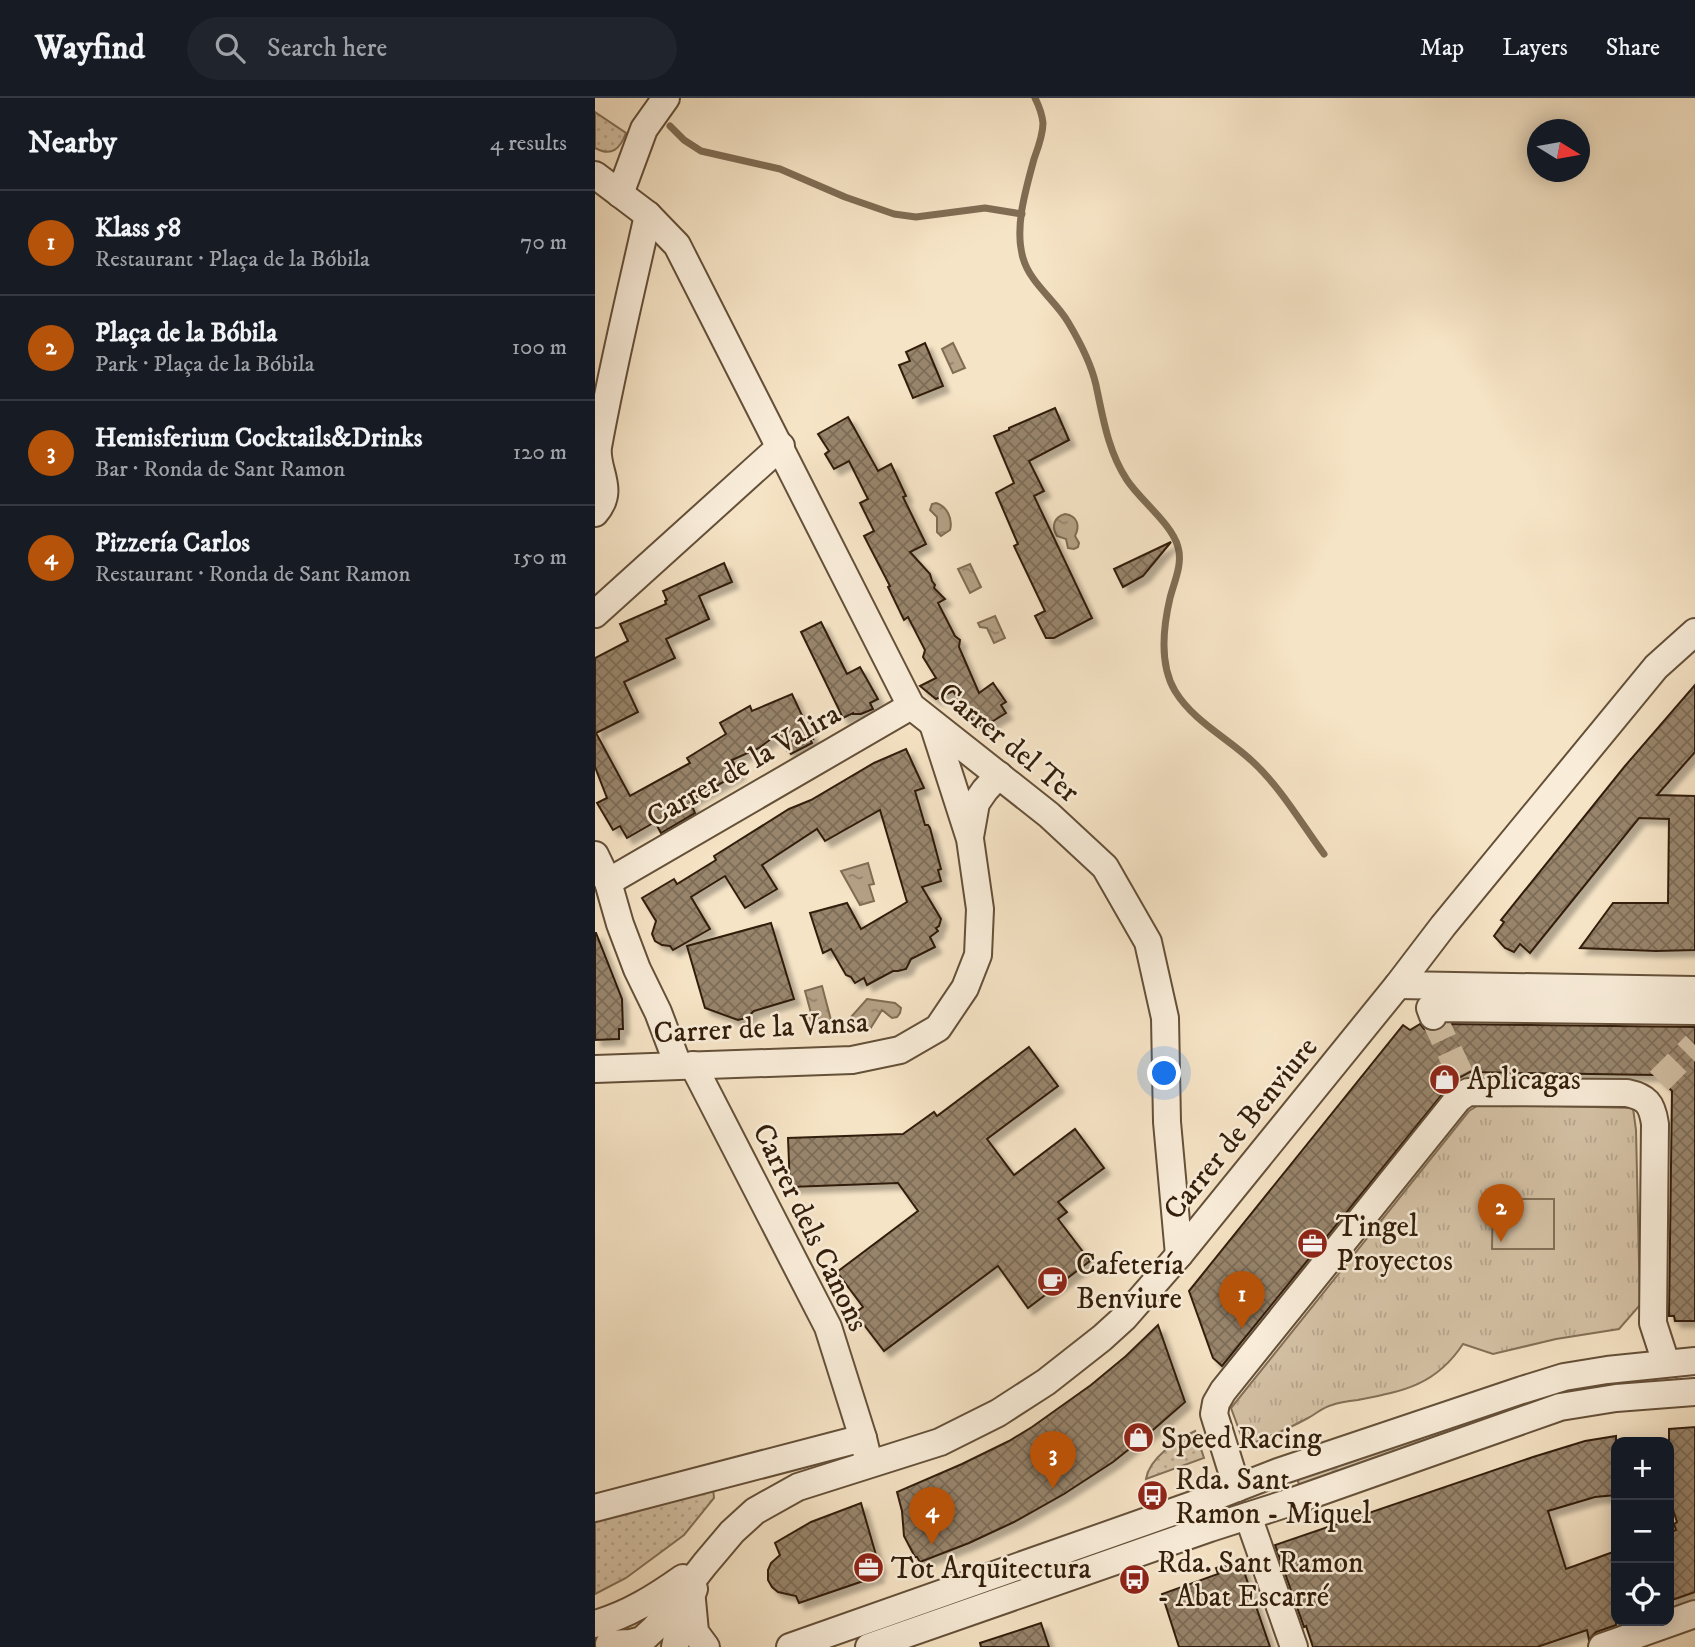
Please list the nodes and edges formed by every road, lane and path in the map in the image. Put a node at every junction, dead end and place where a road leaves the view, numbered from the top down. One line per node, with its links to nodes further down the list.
1 (666, 98): 3 (street)
2 (595, 175): 3 (street, Carrer del Ter)
3 (620, 194): 4 (street, Carrer del Ter)
4 (648, 215): 5 (street, Carrer del Ter); 6 (street)
5 (781, 446): 7 (street); 9 (street, Carrer del Ter)
6 (595, 513)
7 (595, 614)
8 (1695, 632): 15 (street, Carrer de Benviure)
9 (911, 706): 10 (street, Carrer del Ter); 14 (street, Carrer de la Valira)
10 (933, 723): 11 (street, Carrer del Ter); 12 (street, Carrer de la Vansa)
11 (999, 775): 12 (street); 21 (street, Carrer del Ter)
12 (970, 839): 19 (street, Carrer de la Vansa)
13 (595, 855): 14 (street, Carrer dels Canons)
14 (608, 883): 19 (street, Carrer dels Canons)
15 (1398, 985): 16 (street); 21 (street, Carrer de Benviure)
16 (1695, 990)
17 (1695, 1011): 18 (street)
18 (1433, 1016)
19 (685, 1065): 20 (street, Carrer de la Vansa); 25 (street, Carrer dels Canons)
20 (595, 1069)
21 (1179, 1255): 26 (street, Carrer de Benviure)
22 (1695, 1361): 23 (street)
23 (1666, 1363): 27 (street); 27 (street)
24 (1695, 1392): 29 (street)
25 (863, 1438): 26 (street, Carrer dels Canons); 28 (street)
26 (869, 1464): 30 (street, Carrer de Benviure)
27 (1237, 1488): 37 (street)
28 (595, 1508)
29 (1248, 1516): 33 (street); 39 (street)
30 (705, 1564): 31 (street, Carrer de Benviure); 34 (street, Carrer de Benviure)
31 (692, 1596): 35 (street, Carrer de Benviure); 36 (street)
32 (1695, 1614): 40 (street)
33 (918, 1639): 38 (street)
34 (605, 1640)
35 (675, 1647)
36 (706, 1647)
37 (790, 1647)
38 (869, 1647)
39 (1294, 1647)
40 (1602, 1647)

